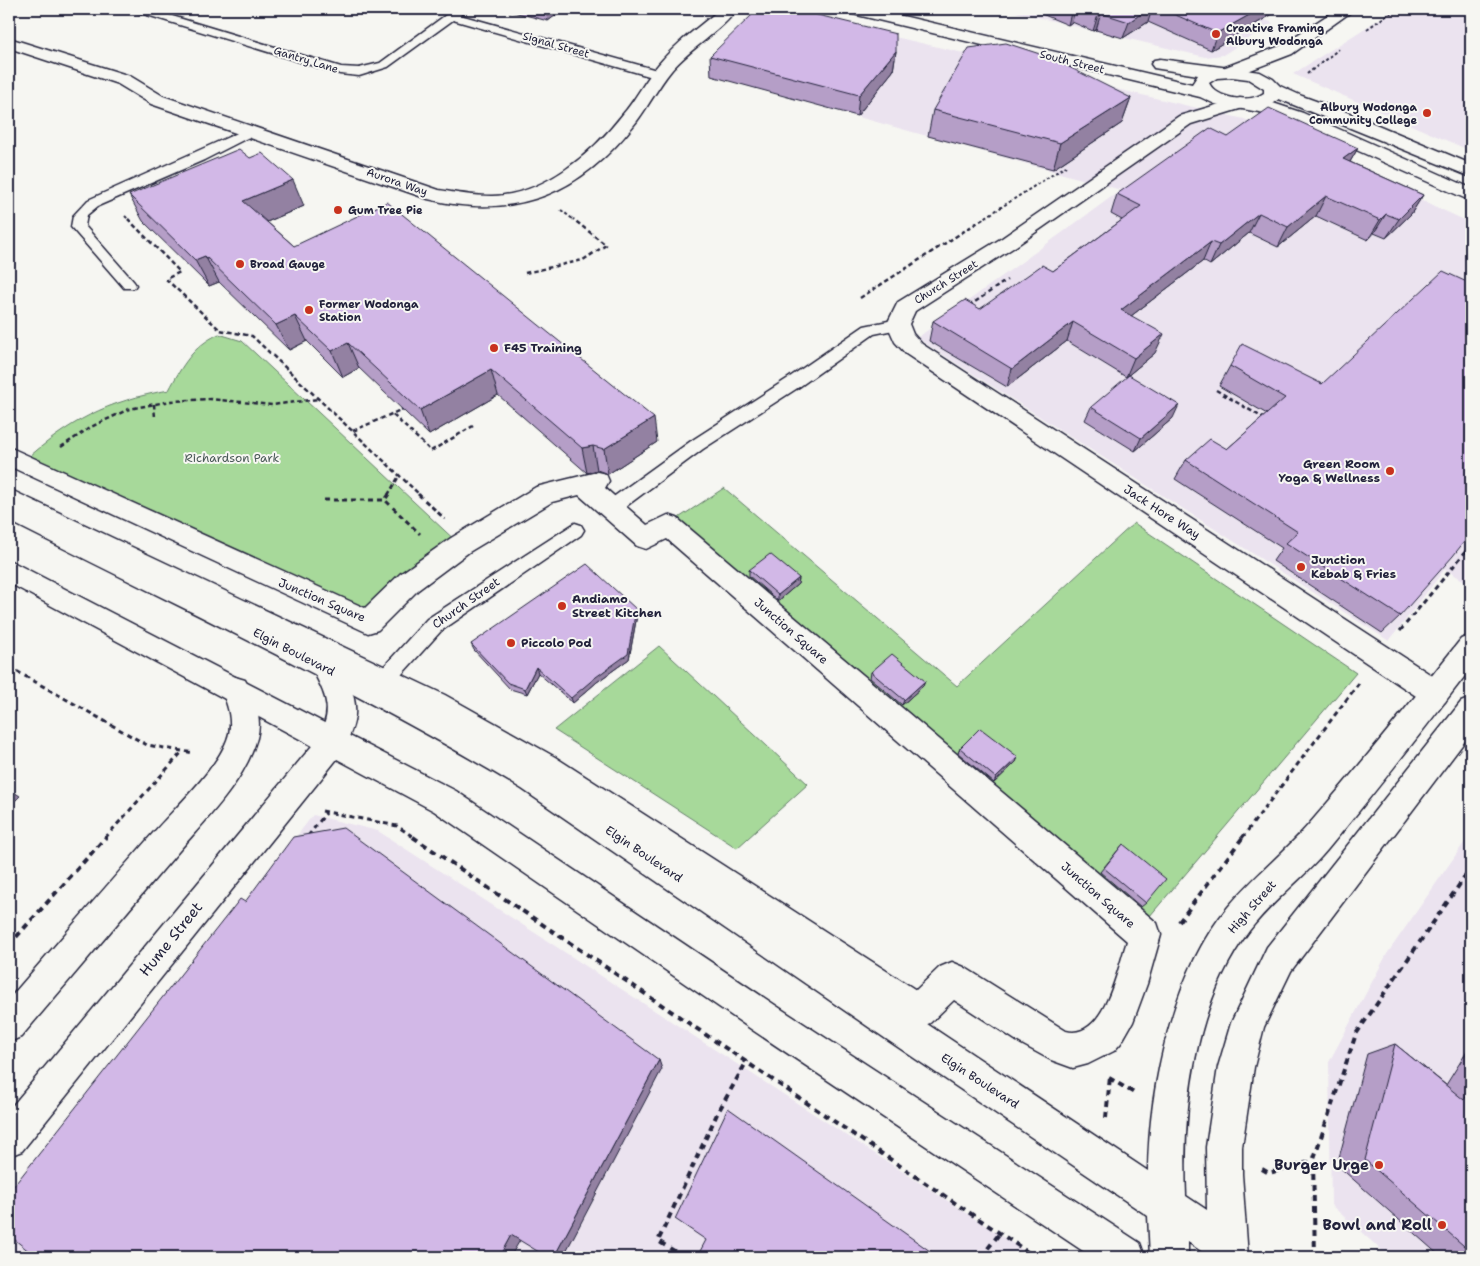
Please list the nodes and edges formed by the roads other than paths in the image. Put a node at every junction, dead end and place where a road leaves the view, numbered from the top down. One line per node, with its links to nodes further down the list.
1 (138, 9): 5 (lane, Gantry Lane)
2 (729, 9): 14 (street, Aurora Way)
3 (853, 9): 7 (street, South Street)
4 (1347, 9): 9 (street)
5 (456, 12): 14 (lane, Signal Street)
6 (971, 19): 7 (street)
7 (959, 34): 12 (street, South Street)
8 (9, 43): 19 (street, Aurora Way)
9 (1286, 50): 13 (street); 15 (street)
10 (1116, 53): 12 (street)
11 (1141, 59): 13 (street)
12 (1106, 70): 16 (street, South Street)
13 (1224, 72): 15 (street); 16 (street, Church Street)
14 (660, 74): 19 (street, Aurora Way)
15 (1273, 88): 17 (street); 20 (street)
16 (1204, 92): 17 (street, South Street); 18 (street, Church Street)
17 (1241, 103): 18 (street, Church Street); 21 (street)
18 (1185, 120): 23 (street, Church Street)
19 (251, 131): 22 (lane)
20 (1471, 171)
21 (1471, 195)
22 (129, 284)
23 (898, 324): 26 (lane); 34 (street, Jack Hore Way)
24 (9, 456): 26 (street, Junction Square)
25 (9, 498): 32 (street, Junction Square)
26 (610, 508): 32 (street, Junction Square)
27 (9, 510): 31 (street, Elgin Boulevard)
28 (575, 530): 32 (lane, Church Street)
29 (9, 571): 33 (street)
30 (1471, 647): 34 (street, High Street)
31 (326, 668): 32 (street, Elgin Boulevard); 36 (street)
32 (379, 686): 39 (street, Elgin Boulevard)
33 (235, 689): 36 (street); 37 (street)
34 (1435, 692): 39 (street, High Street)
35 (1471, 711): 40 (street)
36 (334, 742): 38 (street, Hume Street); 41 (street)
37 (9, 1025)
38 (9, 1138)
39 (1167, 1206): 40 (street, Elgin Boulevard); 42 (street, High Street)
40 (1234, 1254)
41 (1126, 1257)
42 (1170, 1257)

